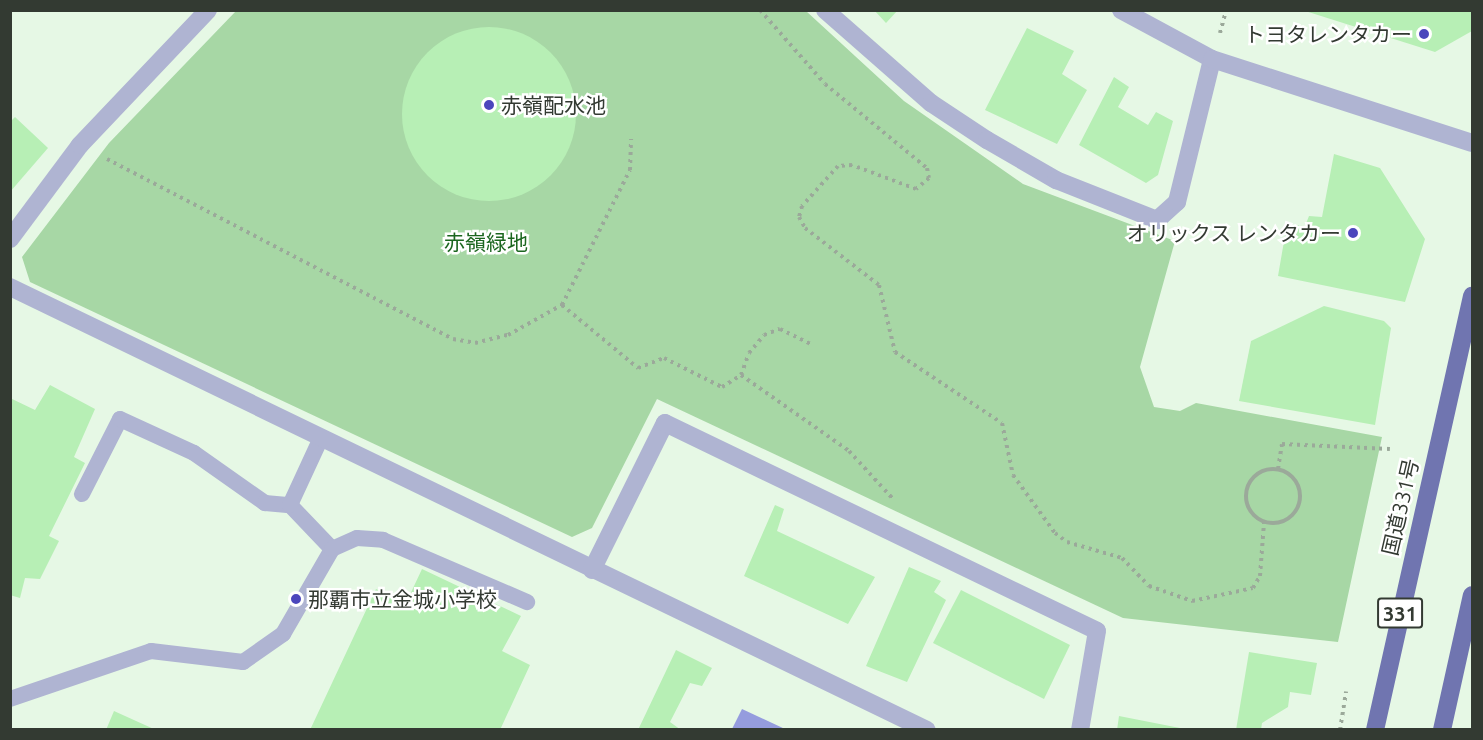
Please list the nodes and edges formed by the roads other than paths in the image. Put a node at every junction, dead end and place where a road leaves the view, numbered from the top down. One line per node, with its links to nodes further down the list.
1 (208, 10): 6 (street)
2 (825, 10): 4 (street)
3 (1122, 10): 4 (street)
4 (1212, 59): 5 (street)
5 (1473, 143)
6 (10, 238)
7 (10, 287): 9 (street)
8 (1473, 296): 19 (highway, 国道331号 / 331)
9 (320, 440): 11 (lane); 13 (street)
10 (82, 494): 11 (lane)
11 (290, 505): 12 (lane)
12 (332, 549): 15 (lane); 16 (lane)
13 (592, 570): 17 (street); 18 (street)
14 (1473, 595): 20 (highway)
15 (527, 602)
16 (10, 699)
17 (927, 729)
18 (1080, 729)
19 (1375, 729)
20 (1442, 729)

